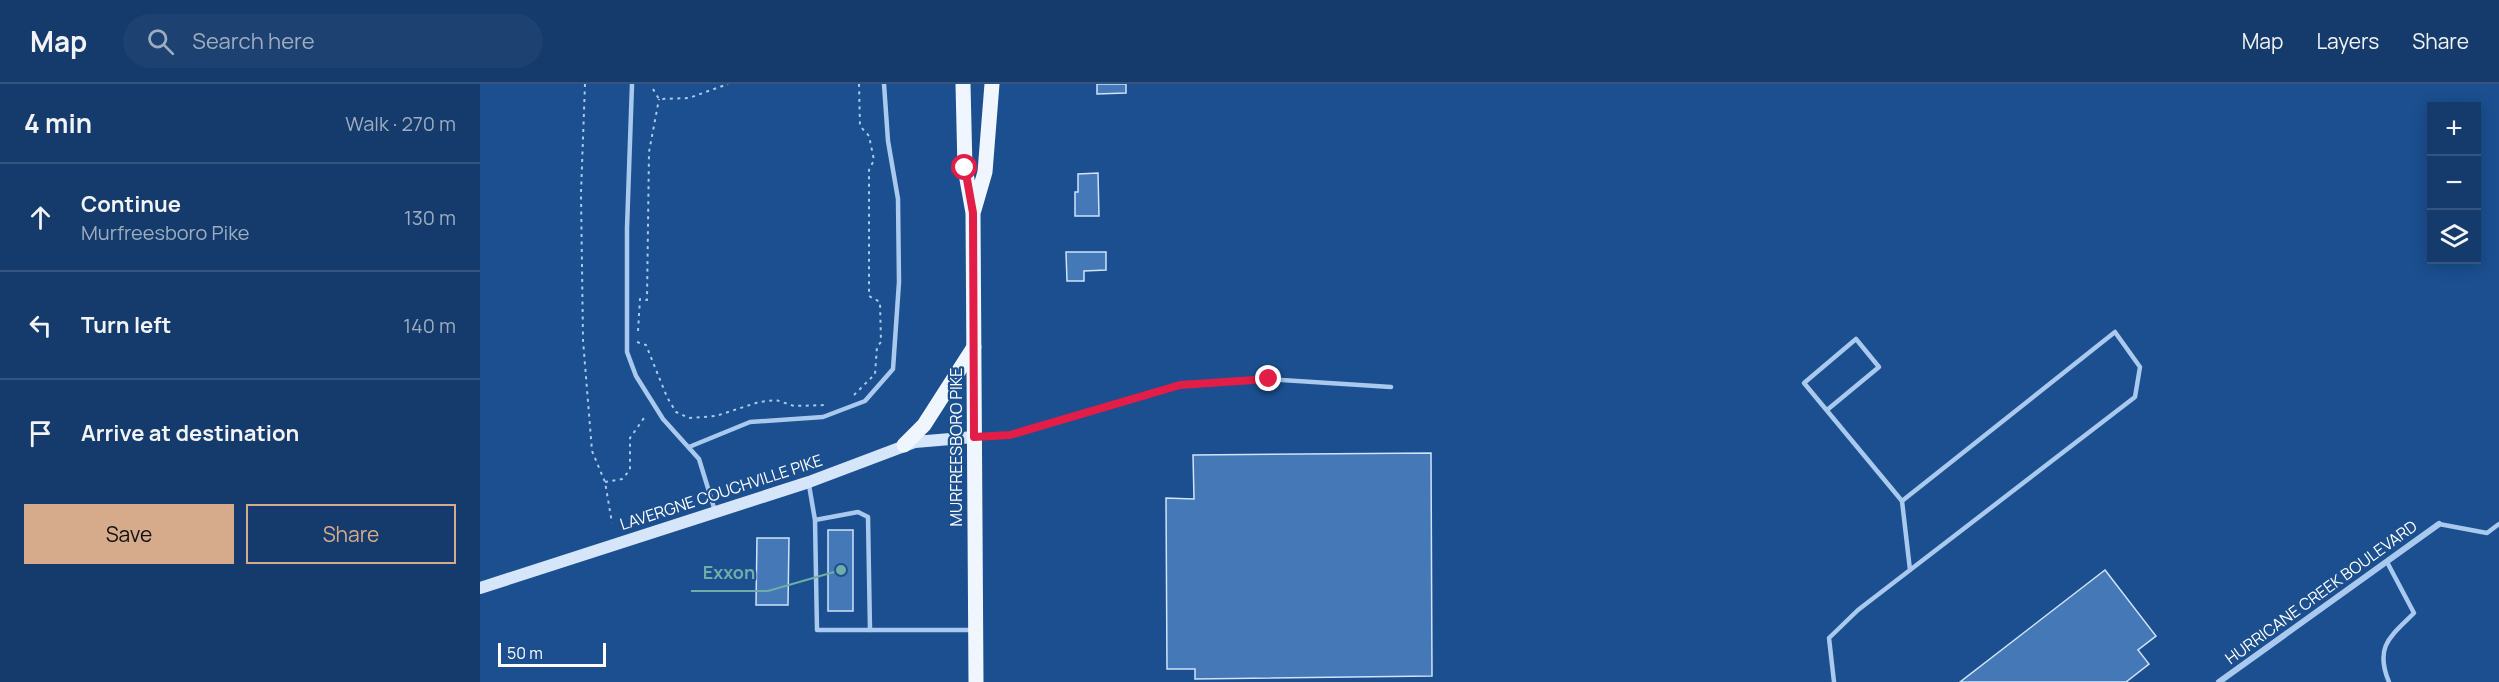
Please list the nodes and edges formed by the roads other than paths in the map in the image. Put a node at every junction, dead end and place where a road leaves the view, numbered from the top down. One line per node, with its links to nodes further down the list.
1 (632, 84): 11 (lane)
2 (884, 84): 11 (lane)
3 (963, 84): 5 (main road, MURFREESBORO PIKE)
4 (992, 84): 5 (main road, MURFREESBORO PIKE)
5 (973, 213): 6 (main road, MURFREESBORO PIKE)
6 (974, 347): 9 (main road, MURFREESBORO PIKE); 10 (main road)
7 (1391, 387): 9 (lane)
8 (1827, 410): 8 (lane); 13 (lane)
9 (974, 437): 10 (street, LAVERGNE COUCHVILLE PIKE); 22 (main road, MURFREESBORO PIKE)
10 (904, 445): 12 (street, LAVERGNE COUCHVILLE PIKE)
11 (689, 447): 14 (lane)
12 (809, 482): 14 (street, LAVERGNE COUCHVILLE PIKE); 15 (lane)
13 (1902, 501): 19 (lane); 19 (lane)
14 (715, 512): 20 (street, LAVERGNE COUCHVILLE PIKE)
15 (815, 520): 21 (lane); 21 (lane)
16 (2439, 524): 17 (lane); 18 (street, HURRICANE CREEK BOULEVARD)
17 (2499, 524)
18 (2387, 562): 25 (street, HURRICANE CREEK BOULEVARD); 26 (lane)
19 (1911, 570): 24 (lane)
20 (480, 588)
21 (870, 630): 22 (lane)
22 (976, 630): 23 (main road, MURFREESBORO PIKE)
23 (976, 682)
24 (1834, 682)
25 (2219, 682)
26 (2389, 682)

